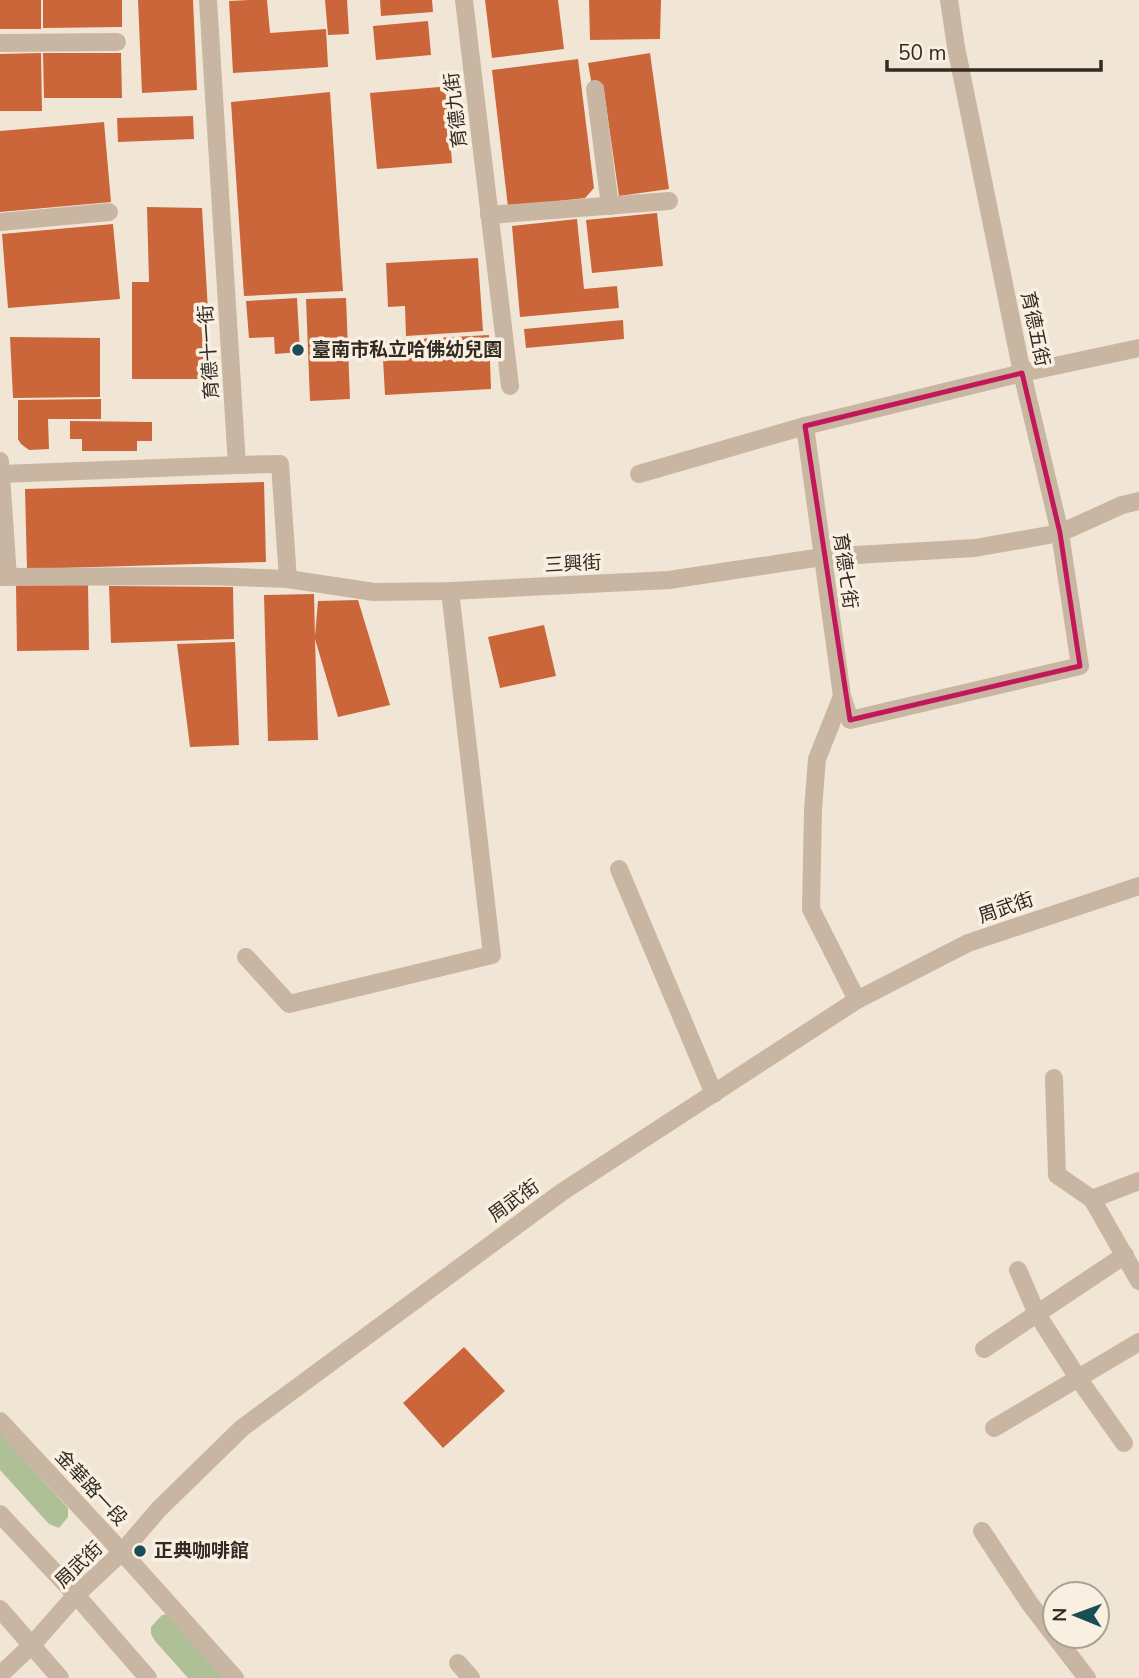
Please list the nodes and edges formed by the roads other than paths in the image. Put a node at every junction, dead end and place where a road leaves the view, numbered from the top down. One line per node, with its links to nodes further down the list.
1 (208, 0): 17 (street, 育德十一街)
2 (464, 0): 10 (street, 育德九街)
3 (949, 0): 13 (street, 育德五街)
4 (117, 42): 5 (street)
5 (0, 43)
6 (595, 89): 8 (street)
7 (669, 201): 8 (street)
8 (610, 206): 10 (street)
9 (109, 212): 11 (street)
10 (489, 215): 14 (street, 育德九街)
11 (0, 222)
12 (1139, 348): 13 (street)
13 (1022, 373): 15 (street); 21 (street, 育德五街)
14 (510, 386)
15 (805, 426): 19 (street); 22 (street, 育德七街)
16 (0, 461): 18 (street)
17 (237, 465): 18 (street); 24 (street)
18 (1, 474): 23 (street)
19 (639, 474)
20 (1139, 501): 21 (street, 三興街)
21 (1060, 533): 22 (street, 三興街); 27 (street, 育德五街)
22 (822, 557): 25 (street, 三興街); 26 (street, 育德七街)
23 (4, 577): 24 (street, 三興街)
24 (288, 579): 25 (street, 三興街)
25 (450, 591): 30 (street)
26 (842, 696): 27 (street, 育德七街); 31 (street)
27 (850, 720)
28 (620, 869): 33 (street)
29 (1139, 886): 31 (street, 周武街)
30 (246, 957)
31 (858, 1000): 33 (street, 周武街)
32 (1054, 1079): 35 (street)
33 (714, 1094): 48 (street, 周武街)
34 (1139, 1181): 35 (street)
35 (1093, 1199): 36 (street)
36 (1125, 1255): 38 (street); 39 (street)
37 (1018, 1270): 39 (street)
38 (1139, 1281)
39 (1037, 1314): 41 (street); 42 (street)
40 (1139, 1342): 42 (street)
41 (984, 1349)
42 (1078, 1378): 44 (street); 45 (street)
43 (0, 1422): 48 (street, 金華路一段)
44 (994, 1429)
45 (1124, 1443)
46 (0, 1514): 49 (street)
47 (982, 1531): 58 (street)
48 (122, 1552): 49 (street, 周武街); 56 (street, 金華路一段)
49 (76, 1595): 51 (street, 周武街); 55 (street)
50 (0, 1609): 51 (street)
51 (32, 1644): 53 (street, 周武街); 54 (street)
52 (458, 1663): 57 (street)
53 (0, 1675)
54 (60, 1678)
55 (148, 1678)
56 (235, 1678)
57 (471, 1678)
58 (1087, 1678)

